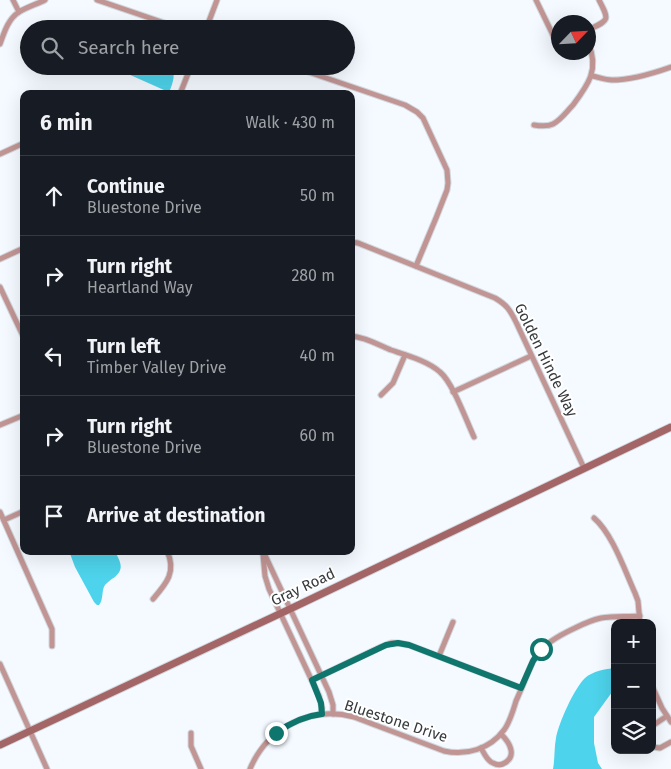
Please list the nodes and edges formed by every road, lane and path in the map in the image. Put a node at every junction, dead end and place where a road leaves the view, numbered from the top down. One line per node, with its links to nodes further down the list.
1 (13, 0): 7 (street)
2 (45, 0): 7 (street)
3 (97, 0): 8 (street)
4 (217, 0): 9 (street)
5 (536, 0): 11 (street)
6 (600, 0): 10 (street)
7 (19, 12): 12 (street)
8 (156, 20)
9 (209, 20)
10 (596, 26)
11 (551, 31)
12 (0, 44)
13 (593, 60): 17 (street)
14 (671, 67): 17 (street)
15 (187, 75): 18 (street)
16 (317, 75): 25 (street)
17 (592, 76): 19 (street)
18 (182, 90)
19 (534, 126)
20 (20, 145): 21 (street)
21 (0, 154)
22 (355, 243): 25 (street, Golden Hinde Way)
23 (20, 250): 24 (street)
24 (0, 259)
25 (416, 266): 30 (street, Golden Hinde Way)
26 (0, 287): 27 (street)
27 (20, 330)
28 (355, 336): 29 (street)
29 (405, 355): 31 (street); 32 (street)
30 (531, 356): 31 (street); 37 (street, Golden Hinde Way)
31 (453, 392): 36 (street)
32 (381, 395)
33 (20, 417): 34 (street)
34 (0, 425)
35 (671, 427): 37 (street, Gray Road)
36 (474, 437)
37 (584, 468): 46 (street, Gray Road)
38 (0, 512): 41 (street)
39 (20, 513): 41 (street)
40 (594, 518): 48 (street)
41 (4, 520): 50 (street)
42 (170, 555): 45 (street)
43 (263, 555): 47 (street)
44 (265, 555): 46 (street)
45 (153, 598)
46 (290, 609): 47 (street, Gray Road); 53 (street)
47 (280, 613): 54 (street); 62 (street, Gray Road)
48 (640, 616): 55 (street, Bluestone Drive)
49 (453, 622): 51 (street)
50 (52, 646)
51 (439, 656): 53 (street); 55 (street)
52 (0, 664): 62 (street)
53 (322, 676): 54 (street); 58 (street)
54 (312, 680): 57 (street)
55 (521, 688): 64 (street, Bluestone Drive)
56 (656, 694): 59 (street)
57 (322, 714): 58 (street, Bluestone Drive); 71 (street, Bluestone Drive)
58 (333, 714): 67 (street, Bluestone Drive)
59 (667, 716): 60 (street); 61 (street)
60 (671, 722)
61 (656, 723)
62 (30, 731): 66 (street, Gray Road); 69 (street)
63 (190, 732): 70 (street)
64 (501, 734): 67 (street, Bluestone Drive); 67 (street)
65 (671, 742): 68 (street)
66 (0, 745)
67 (481, 748)
68 (656, 748)
69 (47, 769)
70 (201, 769)
71 (250, 769)

